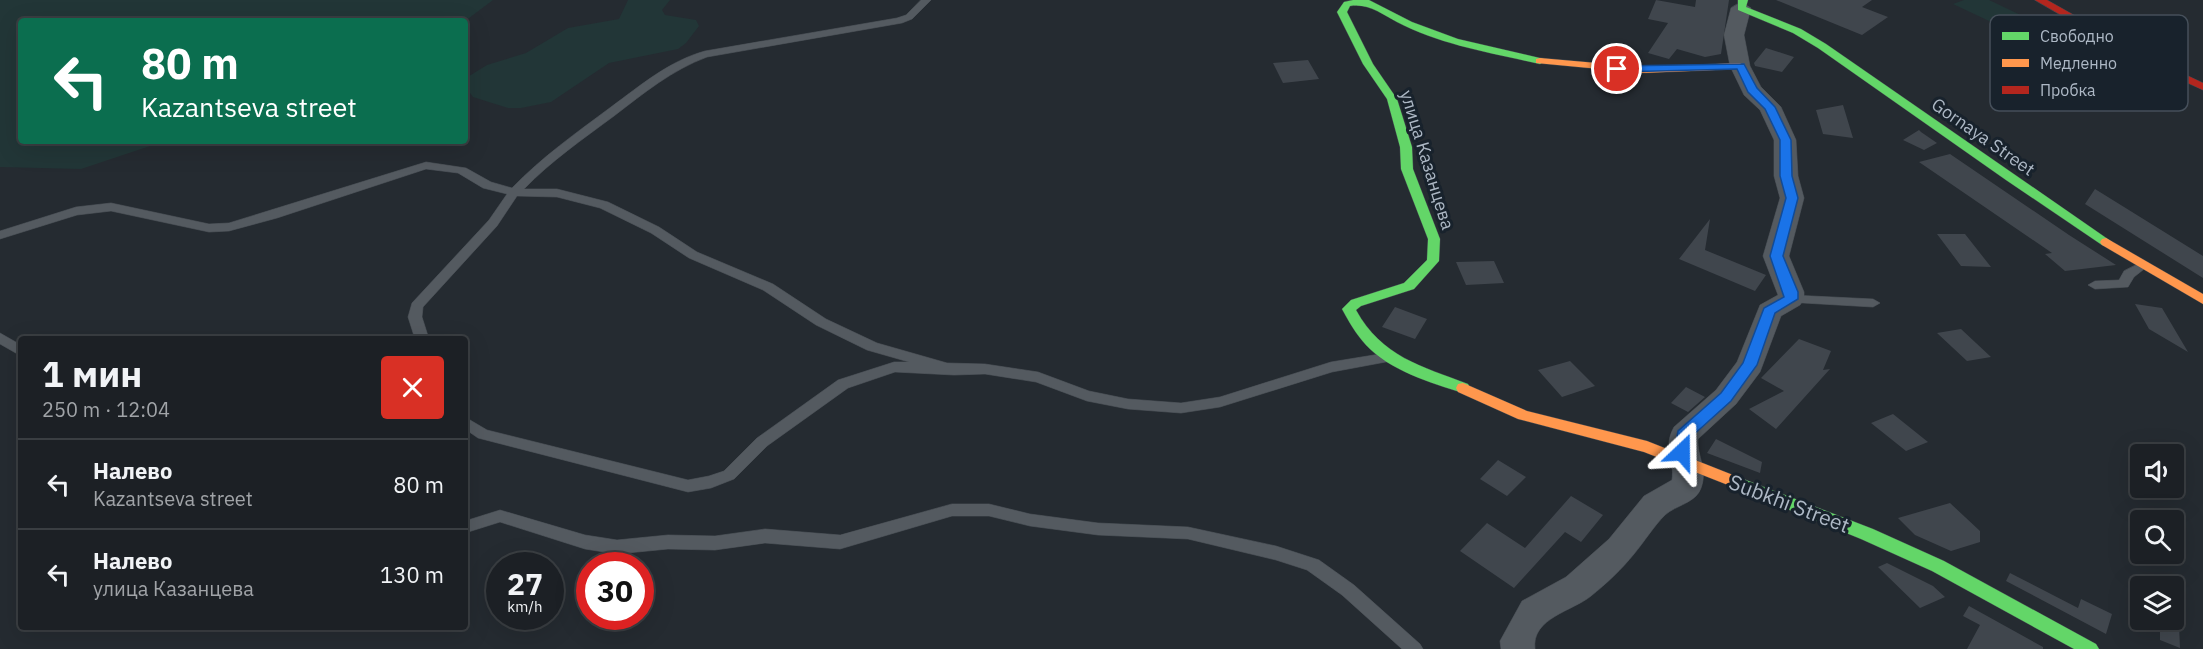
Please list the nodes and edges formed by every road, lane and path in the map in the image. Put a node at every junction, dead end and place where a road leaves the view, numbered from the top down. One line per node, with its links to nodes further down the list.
1 (926, 0): 9 (lane)
2 (1364, 0): 6 (street, улица Казанцева); 19 (street, улица Казанцева)
3 (2040, 0): 5 (street)
4 (1742, 4): 6 (street); 11 (street, Gornaya Street)
5 (2066, 15)
6 (1740, 66): 13 (street)
7 (2188, 80): 8 (street)
8 (2203, 87)
9 (514, 192): 10 (lane); 16 (lane); 20 (lane)
10 (0, 235)
11 (2142, 266): 12 (lane); 14 (street, Gornaya Street)
12 (2095, 285)
13 (1791, 299): 15 (lane); 22 (street)
14 (2203, 300)
15 (1873, 303)
16 (421, 336)
17 (0, 338): 18 (lane)
18 (18, 349)
19 (1388, 358): 20 (lane); 22 (street, улица Казанцева)
20 (954, 370): 21 (lane)
21 (468, 424)
22 (1689, 465): 25 (street); 26 (street, Subkhi Street)
23 (468, 526): 24 (lane)
24 (1414, 649)
25 (1518, 649)
26 (2090, 649)

